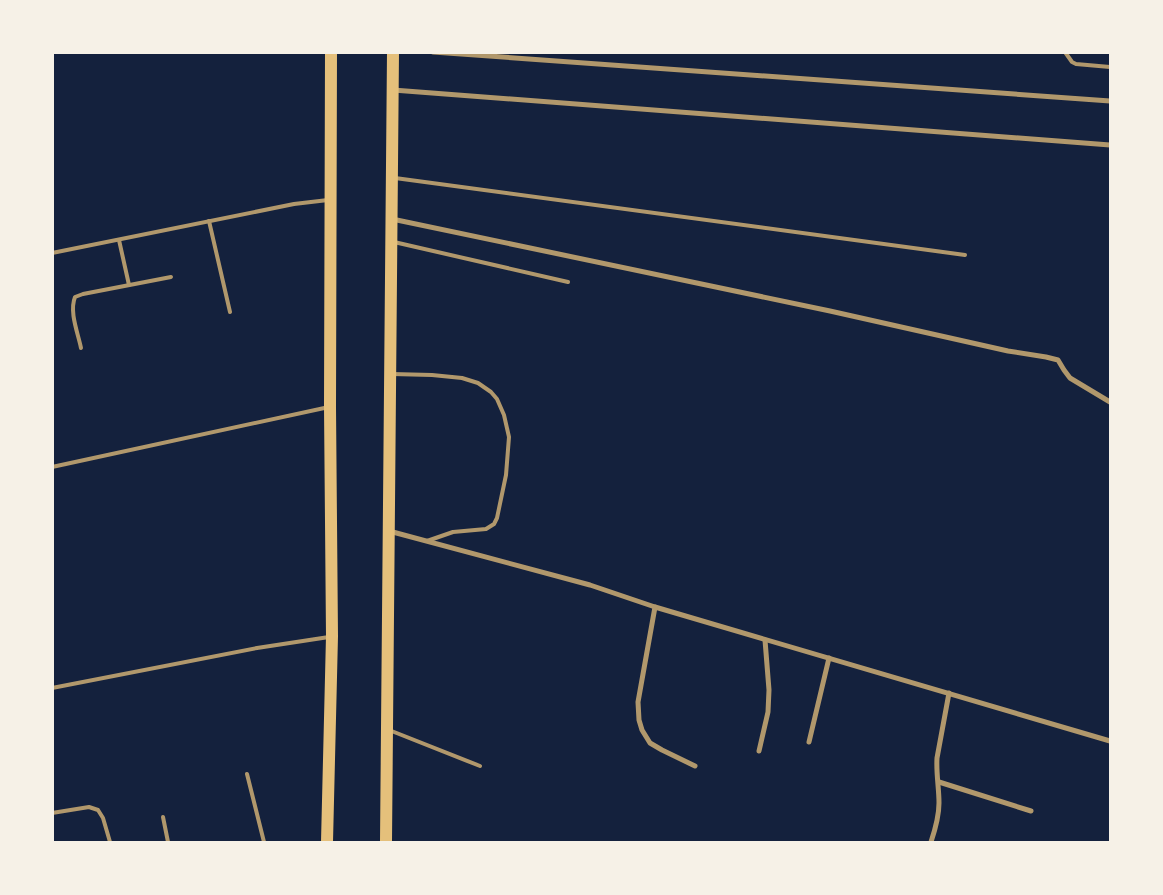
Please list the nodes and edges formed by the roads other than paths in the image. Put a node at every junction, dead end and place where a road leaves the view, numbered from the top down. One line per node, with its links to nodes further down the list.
1 (331, 52): 10 (main road)
2 (393, 52): 6 (main road)
3 (433, 52): 7 (street)
4 (1066, 52): 5 (lane)
5 (1110, 67)
6 (393, 90): 8 (street); 9 (main road)
7 (1110, 101)
8 (1110, 145)
9 (392, 177): 11 (main road); 16 (lane)
10 (331, 200): 12 (lane); 24 (main road)
11 (392, 219): 14 (main road); 23 (street)
12 (209, 221): 13 (lane); 20 (lane)
13 (119, 240): 15 (lane); 19 (lane)
14 (391, 242): 18 (lane); 22 (main road)
15 (52, 253)
16 (965, 255)
17 (170, 277): 19 (lane)
18 (568, 282)
19 (130, 285): 21 (lane)
20 (230, 312)
21 (81, 348)
22 (390, 374): 26 (main road); 27 (lane)
23 (1110, 402)
24 (330, 407): 25 (lane); 29 (main road)
25 (52, 467)
26 (389, 531): 27 (street); 34 (main road)
27 (427, 541): 28 (street)
28 (655, 608): 30 (street); 39 (street)
29 (332, 636): 32 (lane); 48 (main road)
30 (765, 640): 31 (street); 37 (street)
31 (829, 658): 33 (street); 36 (street)
32 (52, 688)
33 (949, 693): 35 (street); 41 (street)
34 (387, 729): 38 (lane); 49 (main road)
35 (1110, 741)
36 (810, 742)
37 (759, 751)
38 (480, 766)
39 (695, 766)
40 (247, 774): 47 (lane)
41 (939, 782): 42 (street); 50 (street)
42 (1031, 811)
43 (52, 813): 45 (lane)
44 (163, 817): 46 (lane)
45 (110, 842)
46 (168, 842)
47 (264, 842)
48 (328, 842)
49 (386, 842)
50 (932, 842)

